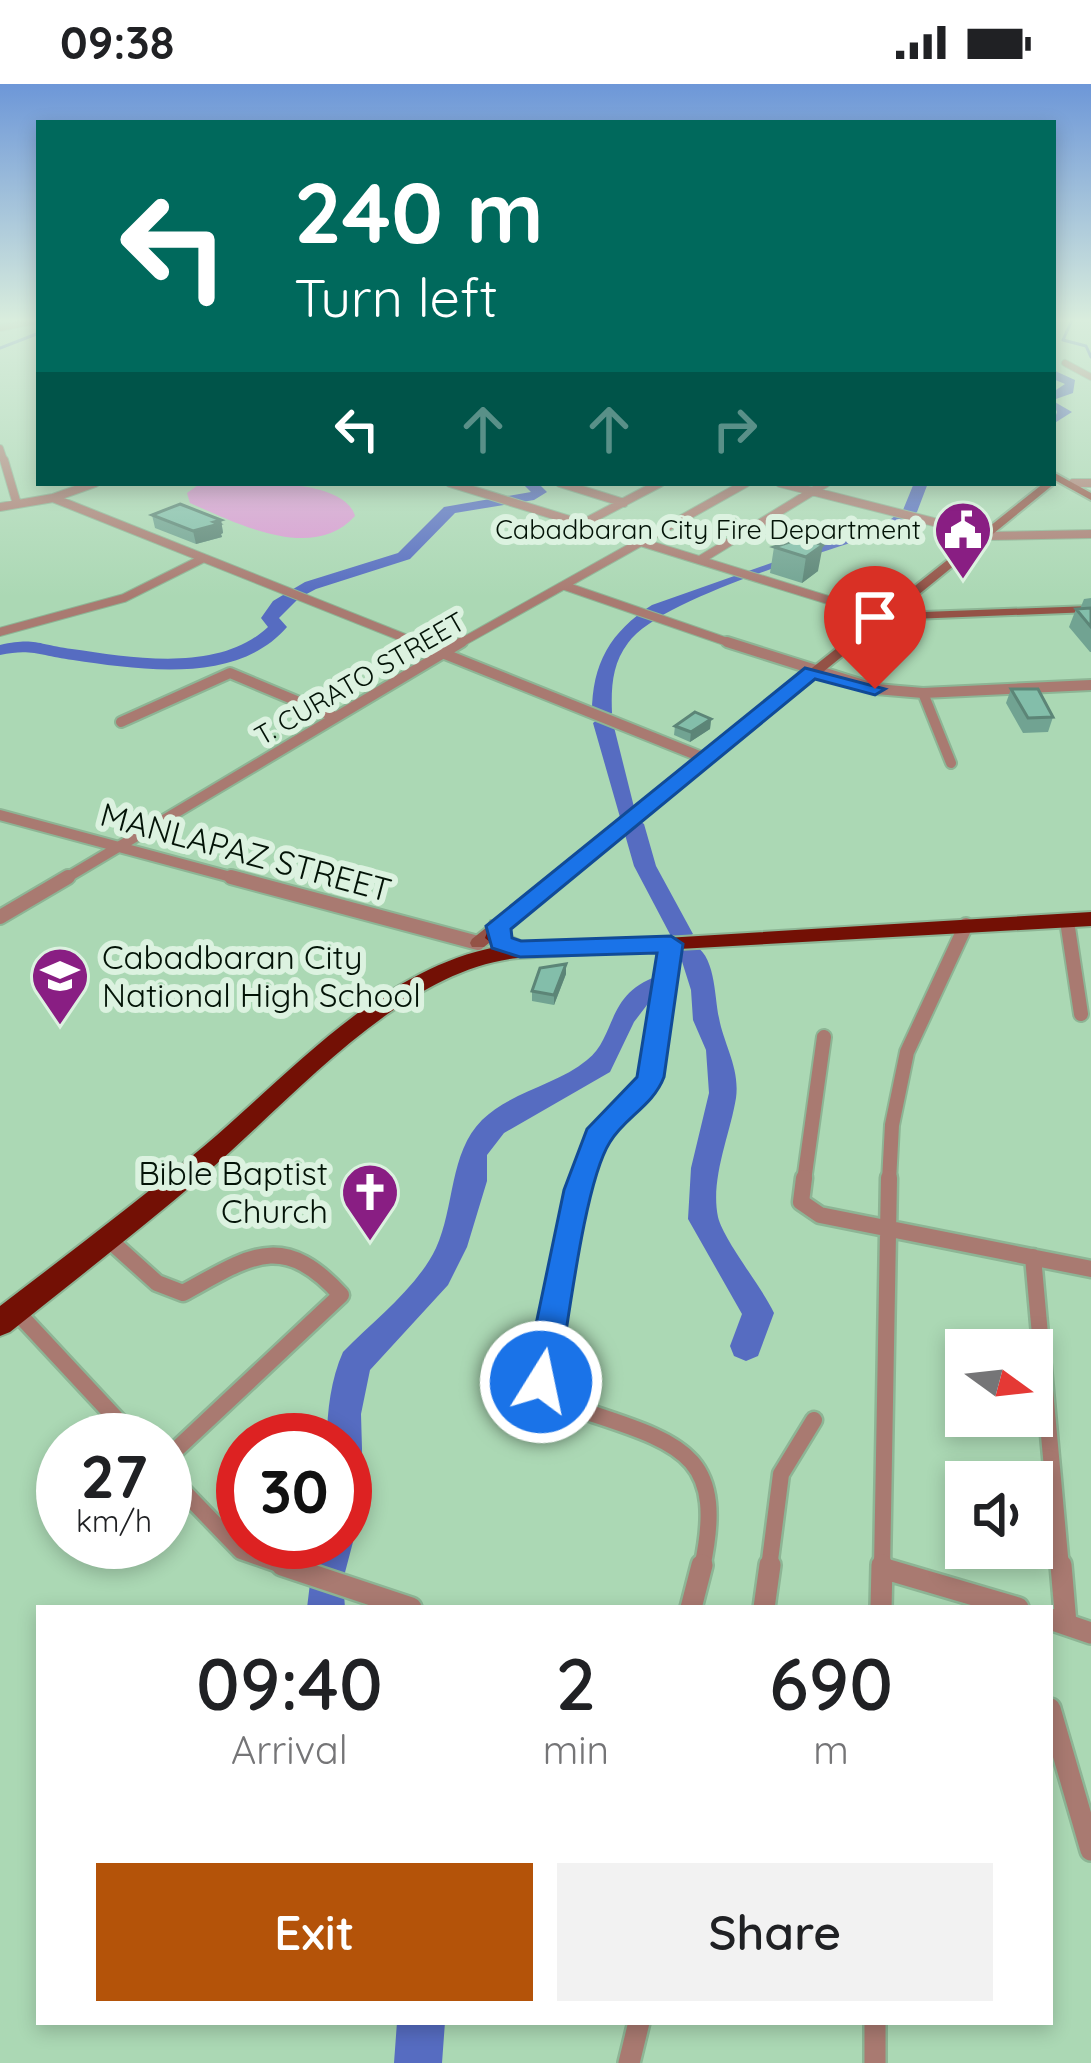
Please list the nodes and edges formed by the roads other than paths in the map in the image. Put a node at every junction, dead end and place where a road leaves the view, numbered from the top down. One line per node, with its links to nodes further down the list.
1 (0, 448): 17 (street)
2 (1056, 482): 3 (street)
3 (1073, 483): 4 (street); 14 (street)
4 (1091, 483)
5 (87, 486): 15 (street)
6 (460, 486): 19 (street)
7 (570, 486): 16 (street)
8 (655, 486): 16 (street)
9 (741, 486): 22 (street, T. CURATO STREET)
10 (792, 486): 13 (street)
11 (821, 486): 13 (street)
12 (1044, 486): 21 (street)
13 (813, 491): 21 (street); 24 (street)
14 (1091, 496)
15 (53, 498): 17 (street); 23 (street)
16 (624, 503): 19 (street)
17 (17, 504): 18 (street)
18 (0, 506)
19 (582, 524): 22 (street)
20 (1091, 534): 21 (street)
21 (989, 536): 26 (street)
22 (640, 543): 24 (street); 25 (street, T. CURATO STREET)
23 (202, 559): 30 (street); 31 (street)
24 (700, 560): 29 (street)
25 (565, 586): 31 (street, T. CURATO STREET); 32 (street)
26 (906, 597): 28 (street); 29 (street)
27 (1091, 609): 28 (street)
28 (928, 614): 29 (street)
29 (883, 617): 32 (street)
30 (0, 632)
31 (440, 655): 35 (street, T. CURATO STREET); 37 (street)
32 (812, 672): 34 (street); 37 (street)
33 (1091, 685): 34 (street)
34 (923, 693): 38 (street)
35 (335, 717): 36 (street); 40 (street, T. CURATO STREET)
36 (121, 722)
37 (704, 758): 45 (street)
38 (951, 763)
39 (0, 814): 40 (street, MANLAPAZ STREET)
40 (118, 846): 41 (street, T. CURATO STREET); 46 (street, MANLAPAZ STREET)
41 (0, 917)
42 (1091, 920): 43 (highway)
43 (1067, 921): 44 (highway); 51 (street)
44 (966, 925): 47 (highway); 54 (street)
45 (498, 926): 46 (street); 48 (highway)
46 (478, 943): 50 (highway)
47 (671, 944): 49 (highway); 65 (street)
48 (520, 949): 49 (highway); 50 (highway)
49 (567, 951): 53 (highway)
50 (432, 979): 53 (highway)
51 (1081, 1014)
52 (824, 1037): 54 (street)
53 (215, 1151): 55 (highway)
54 (886, 1227): 56 (street); 63 (street)
55 (107, 1238): 58 (highway); 61 (street)
56 (1033, 1257): 57 (street); 69 (street)
57 (1091, 1269)
58 (8, 1317): 59 (street)
59 (108, 1413)
60 (814, 1420): 66 (street)
61 (192, 1435)
62 (192, 1500): 64 (street)
63 (882, 1568): 67 (street); 68 (street)
64 (402, 1605)
65 (692, 1605)
66 (764, 1605)
67 (881, 1605)
68 (1008, 1605)
69 (1058, 1622): 70 (street)
70 (1091, 1633)
71 (1053, 1719): 72 (street)
72 (1091, 1850)
73 (638, 2025): 75 (street)
74 (875, 2025): 76 (street)
75 (629, 2063)
76 (875, 2063)

